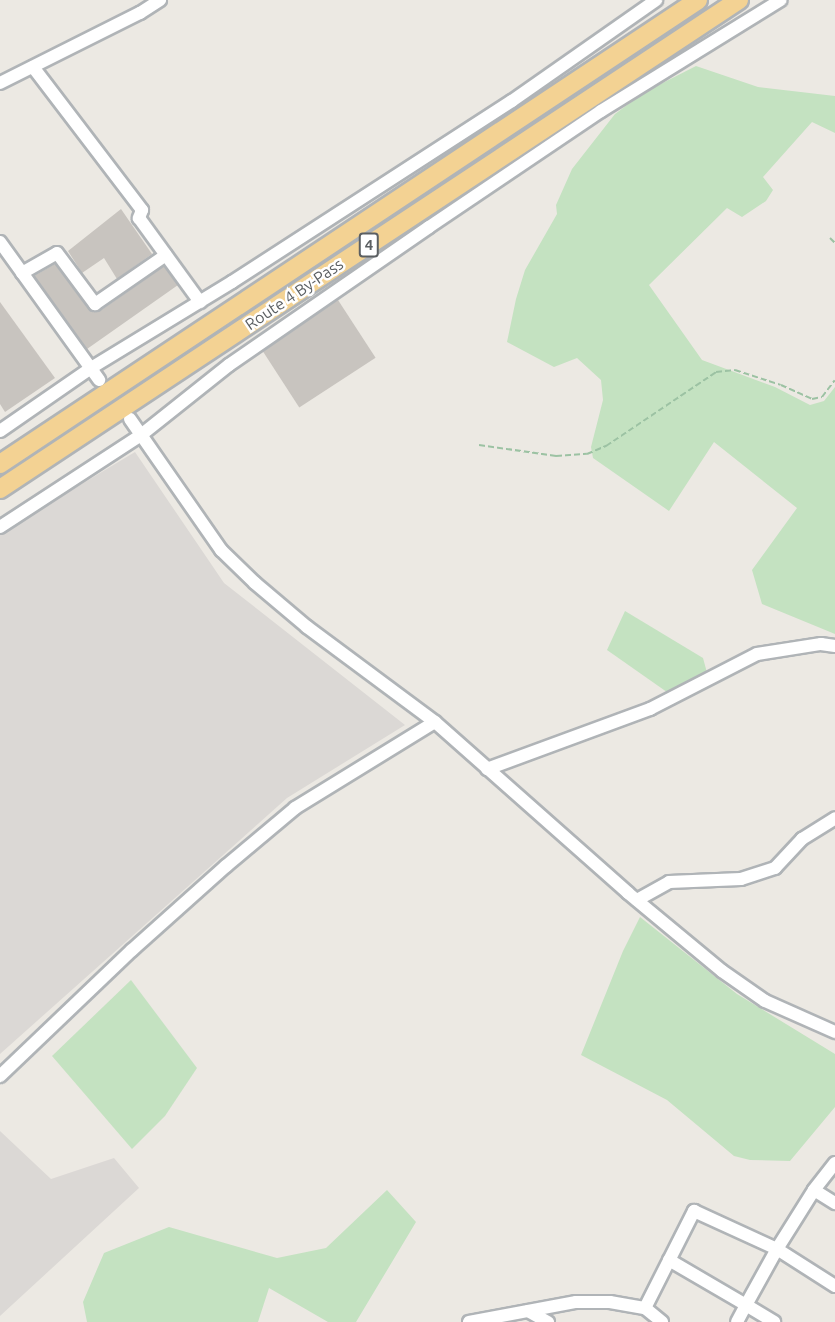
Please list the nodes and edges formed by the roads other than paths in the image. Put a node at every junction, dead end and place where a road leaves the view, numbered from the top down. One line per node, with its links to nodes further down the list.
1 (160, 0): 6 (street)
2 (656, 0): 8 (street)
3 (698, 0): 9 (highway, Route 4 By-Pass / 4)
4 (739, 0): 10 (highway, Route 4 By-Pass / 4)
5 (781, 0): 10 (street)
6 (33, 66): 7 (street); 13 (street)
7 (0, 83)
8 (512, 101): 9 (street); 15 (street)
9 (522, 118): 21 (highway, Route 4 By-Pass / 4)
10 (515, 158): 11 (highway, Route 4 By-Pass / 4)
11 (424, 219): 20 (street); 22 (highway, Route 4 By-Pass / 4)
12 (0, 242): 14 (street)
13 (166, 255): 14 (street); 15 (street)
14 (22, 273): 16 (street)
15 (200, 302): 16 (street)
16 (91, 368): 17 (street); 19 (street)
17 (99, 380)
18 (130, 419): 20 (street)
19 (0, 431)
20 (141, 435): 23 (street); 25 (street)
21 (0, 464)
22 (0, 489)
23 (0, 527)
24 (835, 646): 26 (street)
25 (435, 722): 26 (street); 30 (street)
26 (487, 768): 28 (street)
27 (835, 818): 28 (street)
28 (637, 900): 29 (street)
29 (835, 1032)
30 (0, 1076)
31 (835, 1163): 32 (street)
32 (814, 1190): 33 (street); 34 (street)
33 (835, 1203)
34 (777, 1249): 35 (street); 36 (street); 37 (street)
35 (669, 1260): 37 (street); 38 (street)
36 (835, 1286)
37 (746, 1305): 43 (street); 44 (street)
38 (645, 1308): 39 (street); 42 (street)
39 (528, 1311): 40 (street); 41 (street)
40 (469, 1322)
41 (548, 1322)
42 (662, 1322)
43 (737, 1322)
44 (774, 1322)

